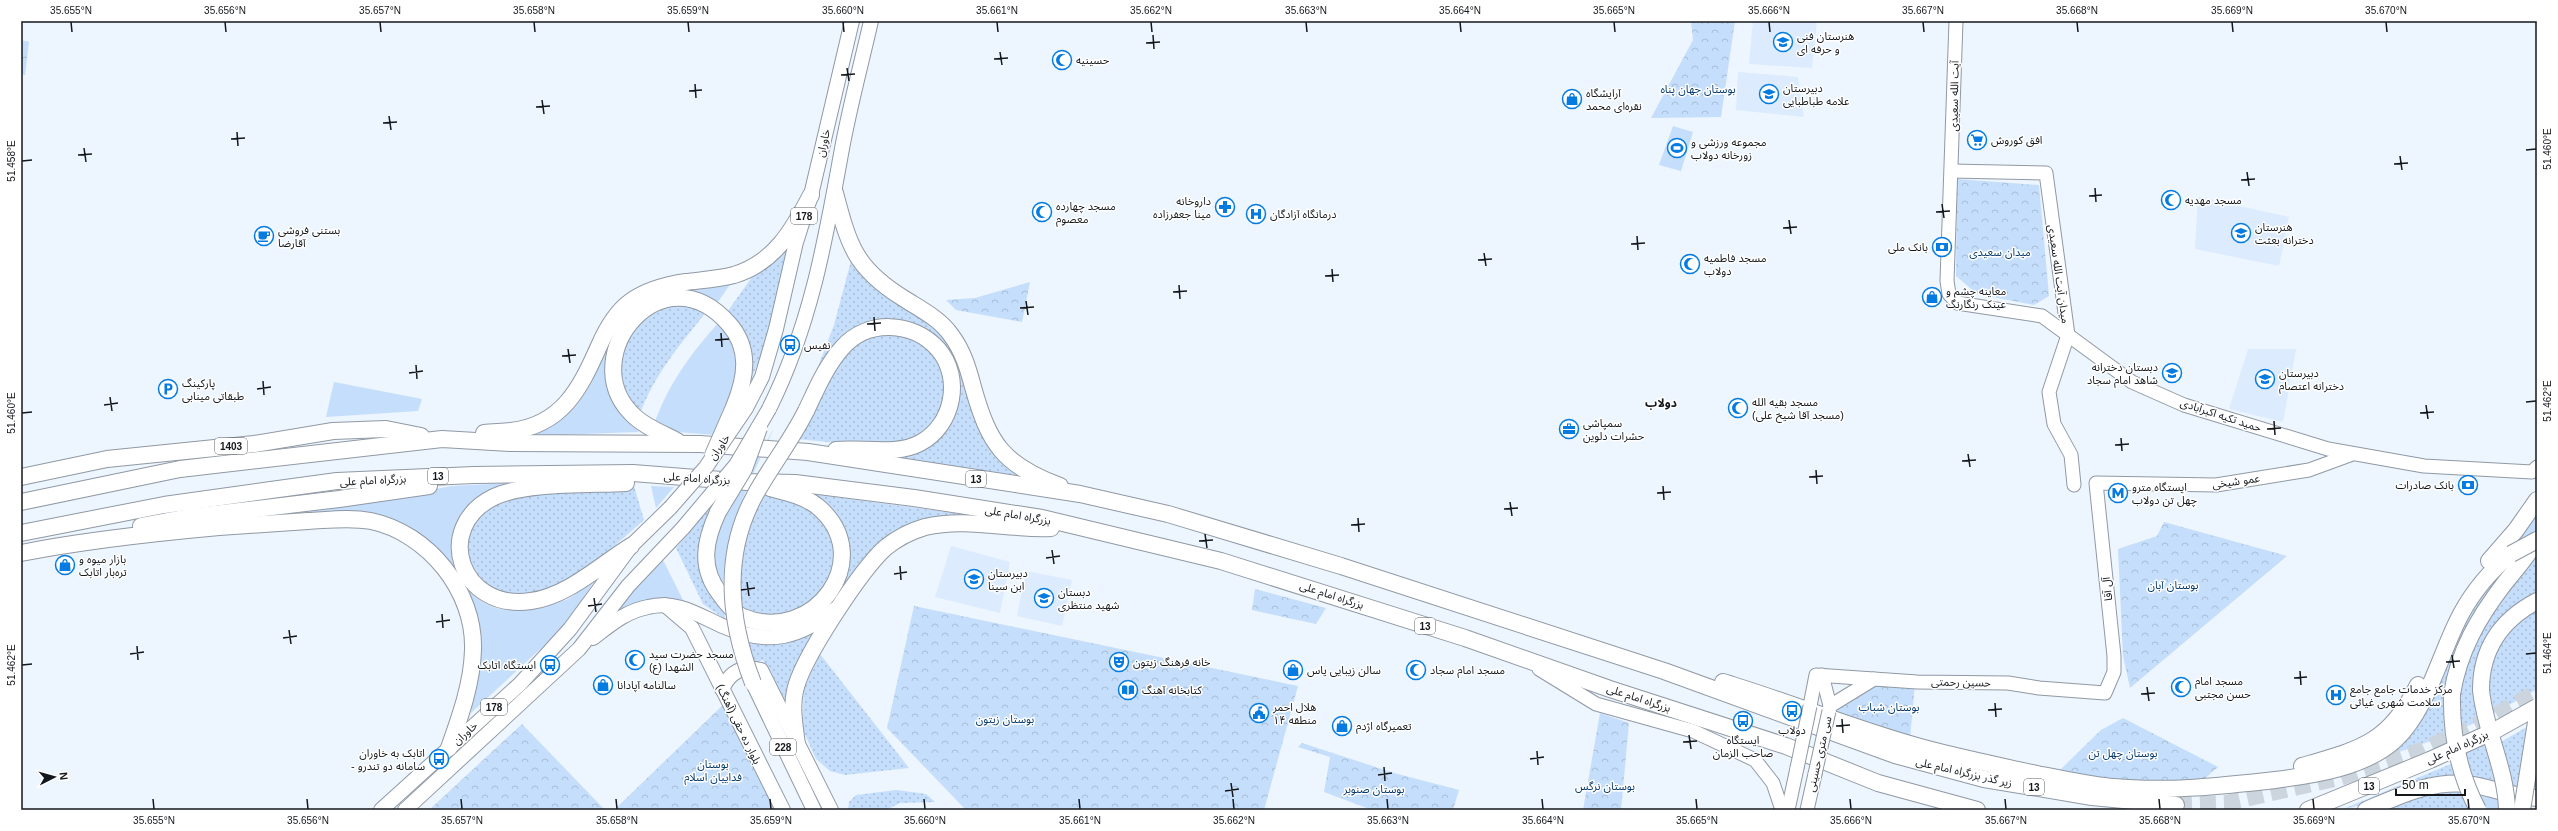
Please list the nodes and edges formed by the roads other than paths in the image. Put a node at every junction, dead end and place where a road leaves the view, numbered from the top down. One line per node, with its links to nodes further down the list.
1 (852, 21): 6 (main road, خاوران / 178)
2 (871, 21): 5 (main road, خاوران / 178)
3 (1956, 21): 4 (main road, آیت الله سعیدی)
4 (1952, 171): 7 (main road, میدان آیت الله سعیدی); 7 (main road, میدان آیت الله سعیدی)
5 (834, 193): 9 (main road, خاوران / 178, bridge); 22 (highway)
6 (811, 195): 8 (main road, خاوران / 178); 10 (highway)
7 (2068, 335): 14 (main road, حمید تکیه اکبرآبادی); 21 (main road)
8 (740, 407): 11 (highway); 13 (highway, bridge)
9 (759, 428): 19 (highway, bridge); 34 (main road, خاوران / 178, bridge)
10 (442, 439): 11 (highway, 13); 17 (highway, 1403); 24 (highway, 13)
11 (680, 443): 12 (highway, 13)
12 (808, 452): 22 (highway, 13); 39 (highway, bridge)
13 (713, 455): 29 (main road, خاوران / 178, bridge)
14 (2350, 455): 15 (main road, حمید تکیه اکبرآبادی); 20 (main road, عمو شیخی)
15 (2534, 469)
16 (474, 475): 18 (highway, بزرگراه امام علی / 13); 26 (highway, بزرگراه امام علی / 13); 28 (highway)
17 (21, 477)
18 (674, 477): 19 (highway, بزرگراه امام علی / 13); 29 (highway)
19 (747, 482): 25 (highway, بزرگراه امام علی / 13)
20 (2096, 483): 41 (main road, آل آقا)
21 (2074, 485)
22 (1080, 494): 36 (highway, 13)
23 (2537, 500): 48 (highway)
24 (21, 502)
25 (1075, 527): 32 (highway); 35 (highway, بزرگراه امام علی / 13)
26 (21, 533)
27 (2537, 540): 48 (highway, bridge); 63 (highway, bridge)
28 (64, 545): 30 (highway); 46 (highway)
29 (631, 546): 46 (main road, خاوران / 178)
30 (21, 553)
31 (2537, 601): 64 (highway, bridge)
32 (844, 602): 33 (main road); 45 (highway)
33 (665, 605): 34 (main road); 40 (main road, بلوار ده حقی (آهنگ))
34 (579, 650): 52 (main road, خاوران / 178)
35 (1520, 657): 47 (highway, بزرگراه امام علی / 13); 56 (main road)
36 (1664, 671): 48 (highway); 50 (highway, زیر گذر بزرگراه امام علی / 13)
37 (1819, 675): 38 (main road, حسین رحمتی); 43 (main road, سی متری حسینی); 57 (main road, سی متری حسینی, bridge)
38 (1874, 679): 41 (main road, حسین رحمتی); 43 (main road)
39 (753, 683): 54 (main road, 228)
40 (722, 689): 45 (main road); 53 (main road, بلوار ده حقی (آهنگ) / 228)
41 (2105, 693)
42 (2537, 707): 61 (highway, بزرگراه امام علی / 13, bridge)
43 (1830, 708): 58 (main road, سی متری حسینی, bridge)
44 (2537, 716): 65 (highway, bridge)
45 (797, 745): 55 (main road)
46 (448, 748): 51 (main road, خاوران / 178)
47 (1878, 783): 59 (highway); 60 (highway, بزرگراه امام علی / 13)
48 (2242, 784)
49 (2537, 798): 62 (highway)
50 (2176, 805)
51 (381, 810)
52 (405, 810)
53 (783, 810)
54 (814, 810)
55 (831, 810)
56 (1782, 810)
57 (1788, 810)
58 (1807, 810)
59 (1945, 810)
60 (1977, 810)
61 (2308, 810)
62 (2366, 810)
63 (2478, 810)
64 (2507, 810)
65 (2522, 810)

